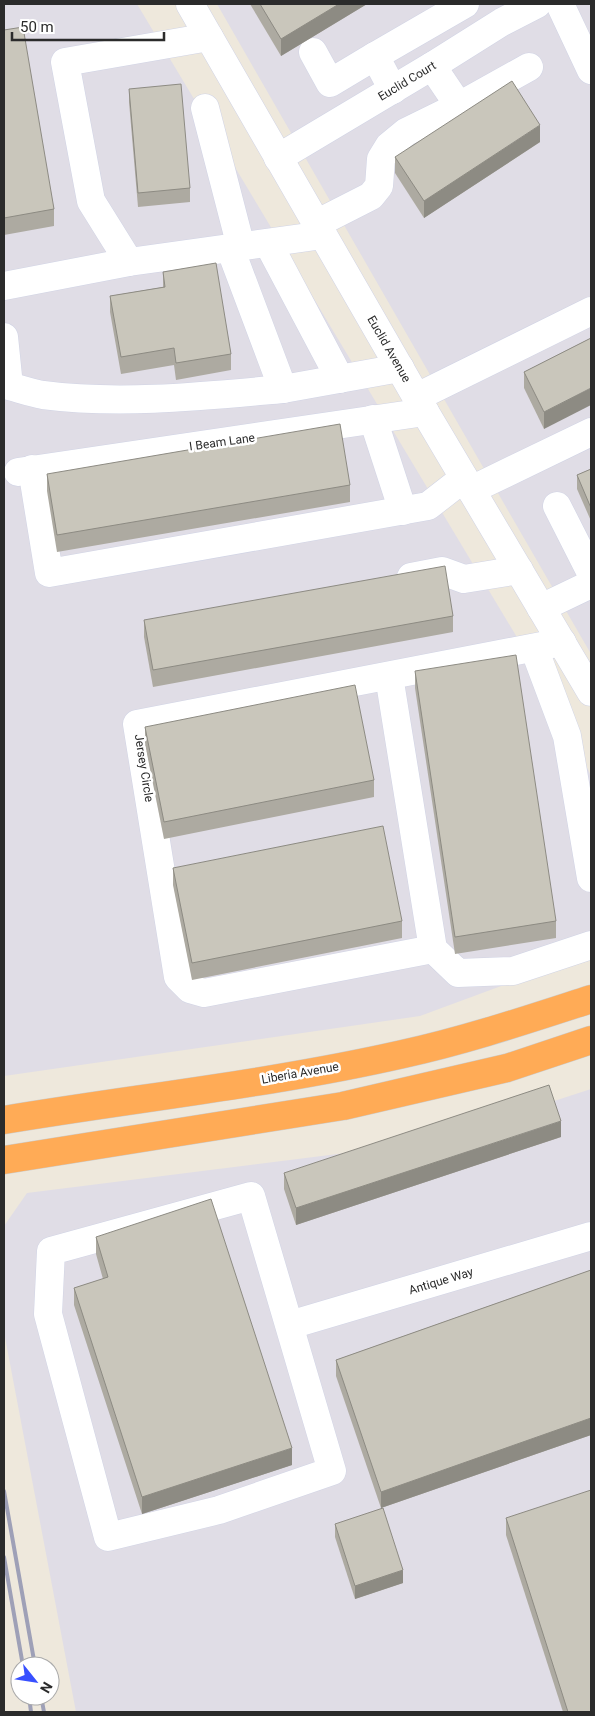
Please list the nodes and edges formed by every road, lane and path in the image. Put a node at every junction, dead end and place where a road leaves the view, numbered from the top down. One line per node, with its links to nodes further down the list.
1 (190, 4): 7 (street, Euclid Avenue)
2 (466, 4): 5 (street)
3 (537, 4): 6 (street, Euclid Court)
4 (560, 4): 12 (street)
5 (431, 12): 9 (street)
6 (497, 13): 10 (street, Euclid Court)
7 (209, 37): 16 (street, Euclid Avenue); 20 (street)
8 (313, 52): 9 (street)
9 (375, 56): 13 (street)
10 (432, 66): 13 (street, Euclid Court); 14 (street)
11 (529, 67): 14 (street)
12 (591, 70)
13 (392, 90): 16 (street, Euclid Court)
14 (459, 106): 17 (street)
15 (205, 108): 19 (street)
16 (278, 158): 17 (street, Euclid Avenue)
17 (320, 230): 18 (street); 24 (street, Euclid Avenue)
18 (268, 243): 19 (street); 25 (street)
19 (236, 248): 20 (street); 26 (street)
20 (129, 262): 21 (street)
21 (4, 286)
22 (591, 310): 27 (street, I Beam Lane)
23 (4, 337): 26 (street)
24 (400, 368): 25 (street); 27 (street, Euclid Avenue)
25 (340, 379): 26 (street)
26 (283, 389)
27 (421, 404): 28 (street, I Beam Lane); 30 (street, Euclid Avenue)
28 (373, 419): 32 (street); 32 (street, I Beam Lane)
29 (591, 432): 30 (street)
30 (468, 484): 32 (street); 33 (street, Euclid Avenue)
31 (556, 506): 34 (street)
32 (402, 511)
33 (518, 570): 35 (street); 37 (street, Euclid Avenue)
34 (591, 573)
35 (385, 582)
36 (591, 584): 37 (street)
37 (541, 608): 38 (street, Euclid Avenue)
38 (562, 642): 39 (street, Jersey Circle); 41 (street, Euclid Avenue)
39 (534, 648): 40 (street, Jersey Circle); 42 (street)
40 (389, 676): 44 (street); 44 (street, Jersey Circle)
41 (591, 692)
42 (591, 878)
43 (591, 944): 44 (street)
44 (433, 949)
45 (591, 999): 47 (highway, Liberia Avenue)
46 (591, 1040): 48 (highway)
47 (4, 1120)
48 (4, 1160)
49 (591, 1236): 50 (street, Antique Way)
50 (290, 1325): 50 (street)

